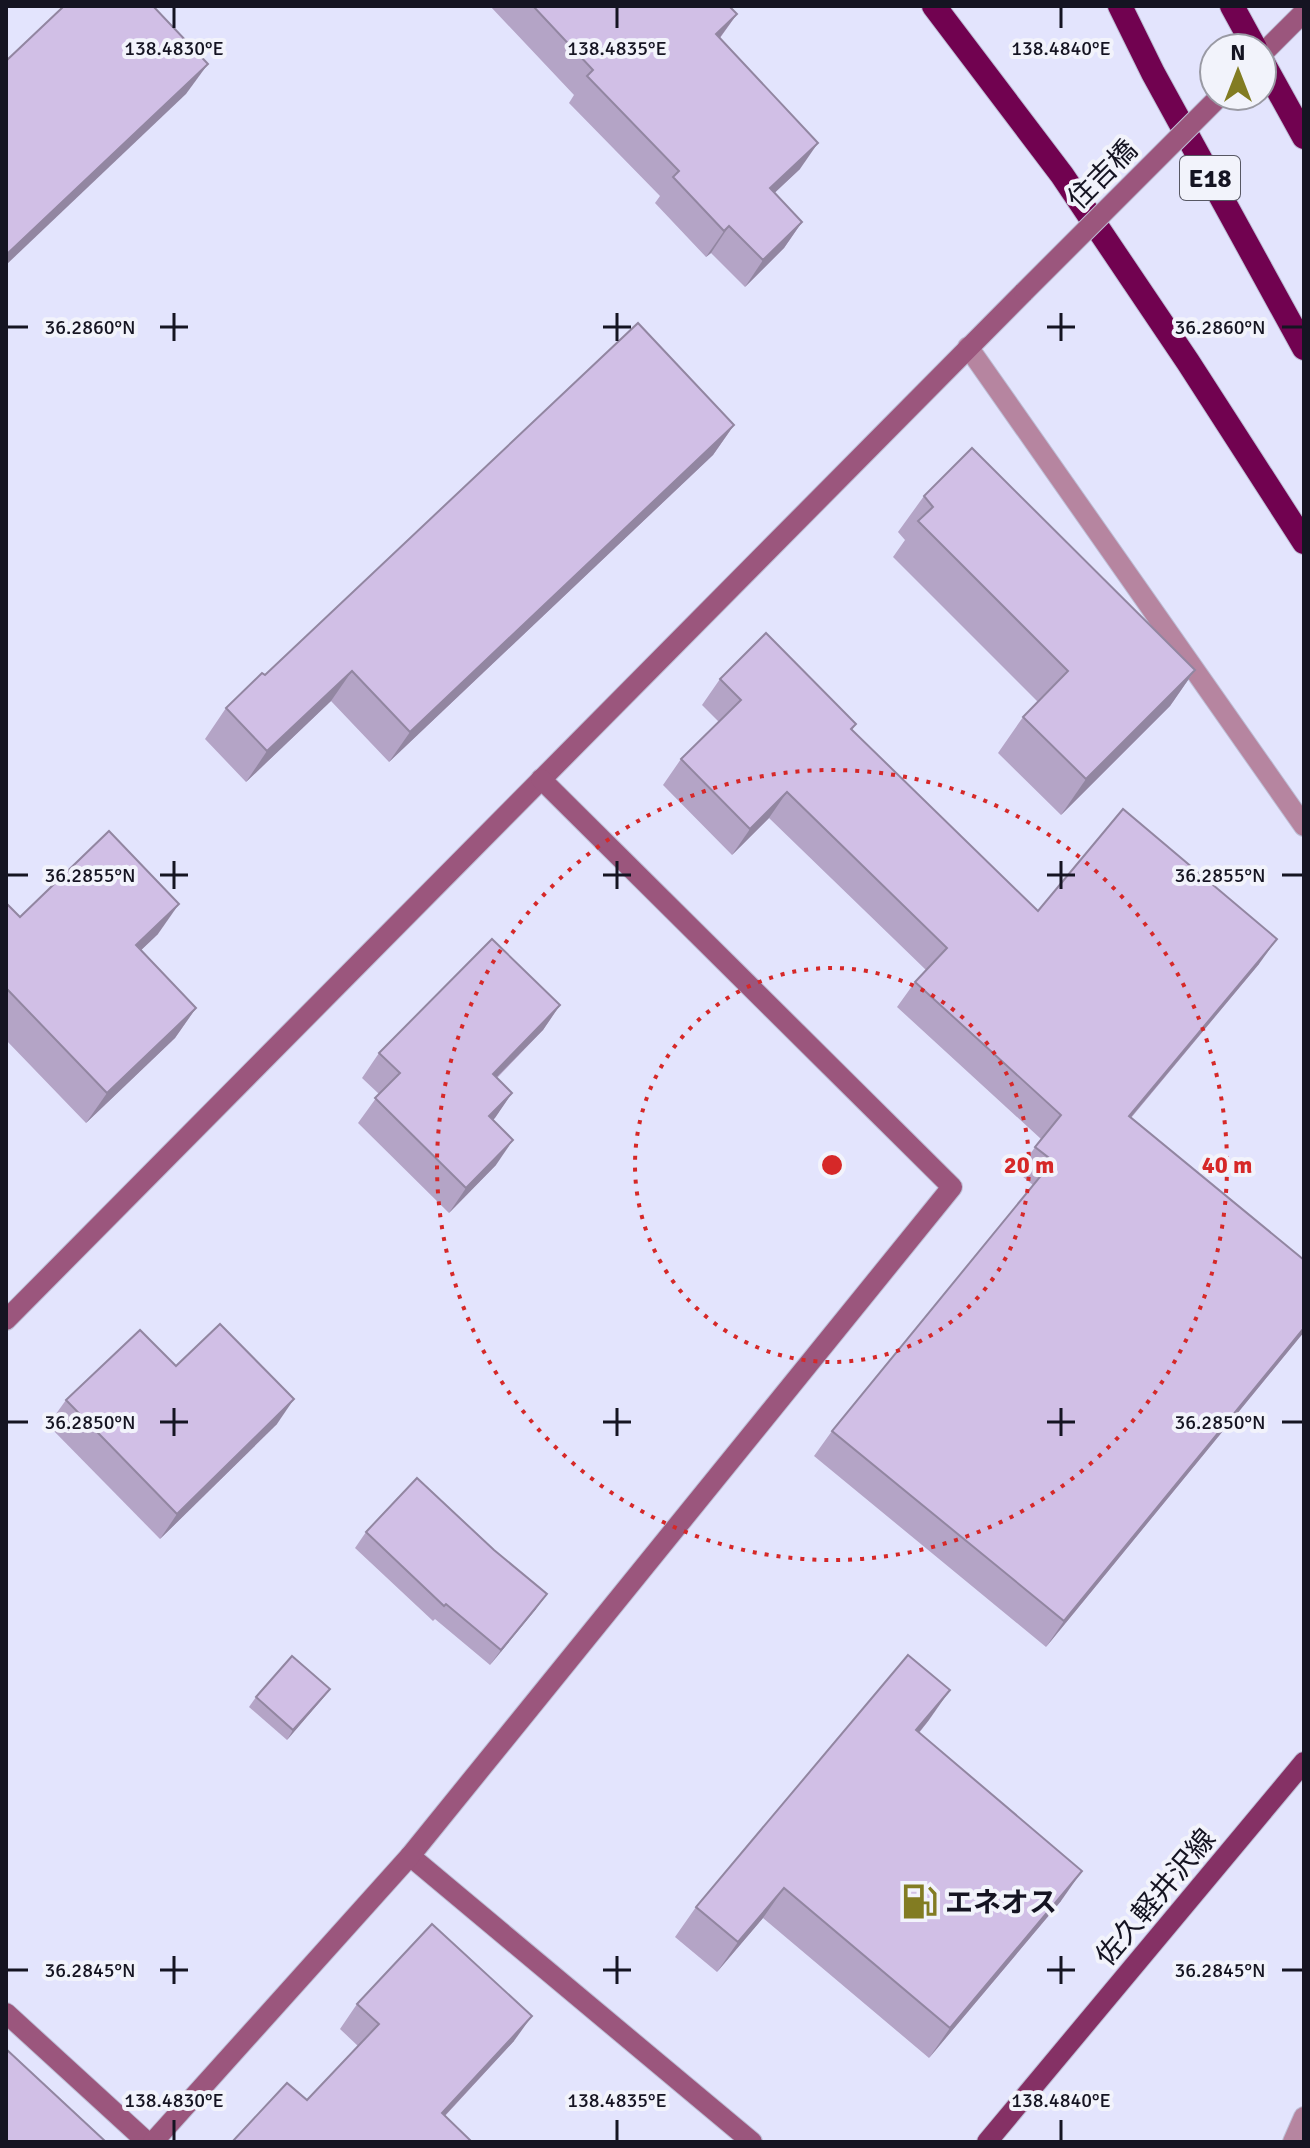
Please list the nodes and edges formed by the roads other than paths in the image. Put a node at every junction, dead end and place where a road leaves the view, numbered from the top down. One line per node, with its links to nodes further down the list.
1 (934, 6): 12 (highway)
2 (1120, 6): 11 (highway, E18)
3 (1232, 6): 5 (highway)
4 (1304, 12): 6 (street)
5 (1246, 32)
6 (1278, 38)
7 (1278, 90): 9 (highway)
8 (1204, 112): 10 (street, 住吉橋, bridge)
9 (1304, 137)
10 (968, 347): 13 (street, 住吉橋); 14 (street)
11 (1304, 348)
12 (1304, 542)
13 (541, 779): 15 (street, 住吉橋); 17 (street)
14 (1304, 826)
15 (6, 1320)
16 (1304, 1762): 22 (main road, 佐久軽井沢線)
17 (410, 1856): 20 (street); 21 (street)
18 (6, 2013): 20 (street)
19 (1304, 2117): 23 (street)
20 (150, 2142)
21 (752, 2142)
22 (987, 2142)
23 (1293, 2142)

